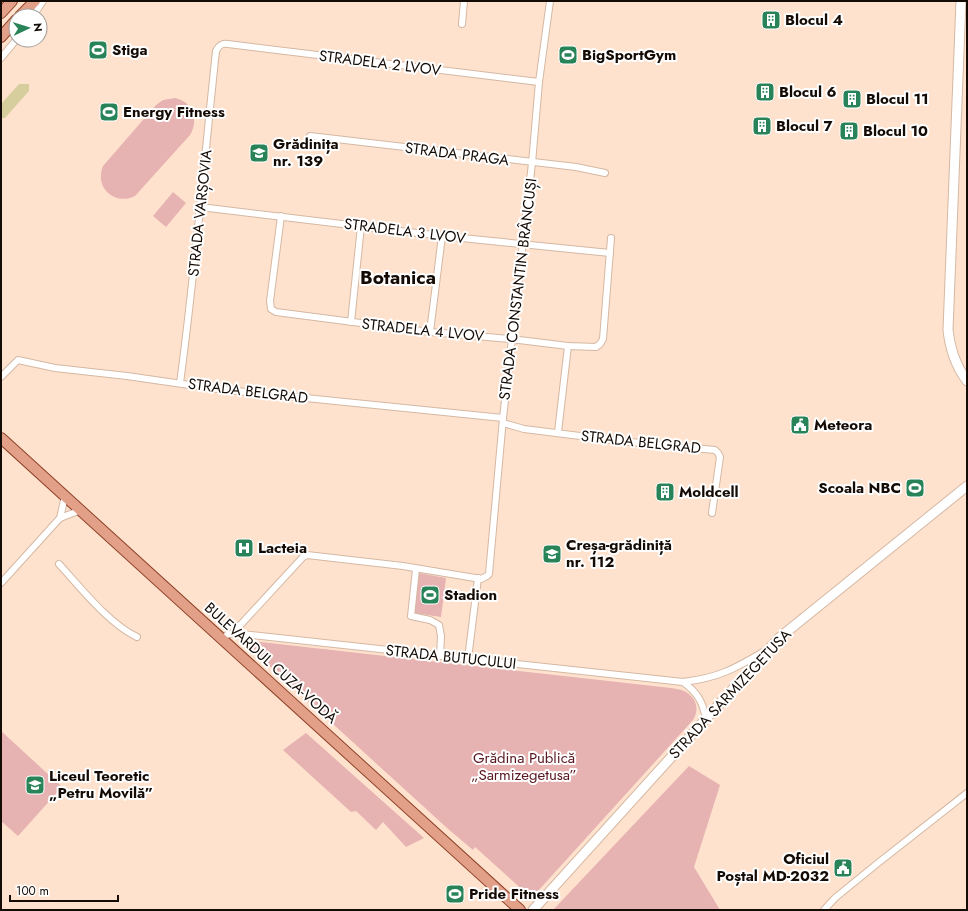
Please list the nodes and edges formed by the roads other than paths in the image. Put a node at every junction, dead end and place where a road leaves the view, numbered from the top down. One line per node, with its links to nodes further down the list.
1 (12, 1): 5 (main road)
2 (464, 1): 6 (street)
3 (550, 1): 12 (street, STRADA CONSTANTIN BRÂNCUȘI)
4 (961, 1): 28 (main road)
5 (1, 13)
6 (462, 24)
7 (8, 29): 8 (main road)
8 (1, 37)
9 (221, 44): 12 (street, STRADELA 2 LVOV); 16 (street, STRADA VARȘOVIA)
10 (9, 48): 11 (street)
11 (1, 58)
12 (539, 82): 14 (street, STRADA CONSTANTIN BRÂNCUȘI)
13 (310, 136): 14 (street, STRADA PRAGA)
14 (532, 163): 15 (street, STRADA PRAGA); 21 (street, STRADA CONSTANTIN BRÂNCUȘI)
15 (605, 173)
16 (200, 207): 17 (street, STRADELA 3 LVOV); 29 (street, STRADA VARȘOVIA)
17 (281, 216): 18 (street, STRADELA 3 LVOV); 23 (street, STRADELA 4 LVOV)
18 (361, 226): 19 (street, STRADELA 3 LVOV); 23 (street)
19 (442, 236): 21 (street, STRADELA 3 LVOV); 24 (street)
20 (611, 238): 22 (street)
21 (523, 244): 22 (street, STRADELA 3 LVOV); 25 (street, STRADA CONSTANTIN BRÂNCUȘI)
22 (610, 253): 26 (street, STRADELA 4 LVOV)
23 (351, 322): 24 (street, STRADELA 4 LVOV)
24 (430, 332): 25 (street, STRADELA 4 LVOV)
25 (511, 339): 26 (street, STRADELA 4 LVOV); 30 (street, STRADA CONSTANTIN BRÂNCUȘI)
26 (568, 346): 31 (street)
27 (1, 377): 29 (street, STRADA BELGRAD)
28 (967, 381)
29 (180, 383): 30 (street, STRADA BELGRAD)
30 (503, 421): 31 (street, STRADA BELGRAD); 40 (street, STRADA CONSTANTIN BRÂNCUȘI)
31 (558, 432): 36 (street, STRADA BELGRAD)
32 (1, 438): 34 (main road, BULEVARDUL CUZA-VODĂ)
33 (967, 486): 45 (main road, STRADA SARMIZEGETUSA)
34 (65, 496): 35 (main road, BULEVARDUL CUZA-VODĂ); 37 (street)
35 (80, 510): 37 (street); 44 (main road, BULEVARDUL CUZA-VODĂ)
36 (712, 513)
37 (60, 518): 41 (street)
38 (59, 564): 43 (street)
39 (416, 569): 40 (street); 42 (street); 46 (street)
40 (478, 578): 47 (street)
41 (1, 583)
42 (233, 633): 44 (street); 46 (street, STRADA BUTUCULUI)
43 (137, 637)
44 (222, 639): 51 (main road, BULEVARDUL CUZA-VODĂ)
45 (768, 649): 48 (street, STRADA BUTUCULUI); 49 (main road, STRADA SARMIZEGETUSA)
46 (440, 656): 47 (street, STRADA BUTUCULUI)
47 (468, 659): 48 (street, STRADA BUTUCULUI)
48 (683, 682): 49 (street)
49 (706, 719): 52 (main road, STRADA SARMIZEGETUSA)
50 (967, 793): 53 (street)
51 (520, 910)
52 (533, 910)
53 (824, 910)

